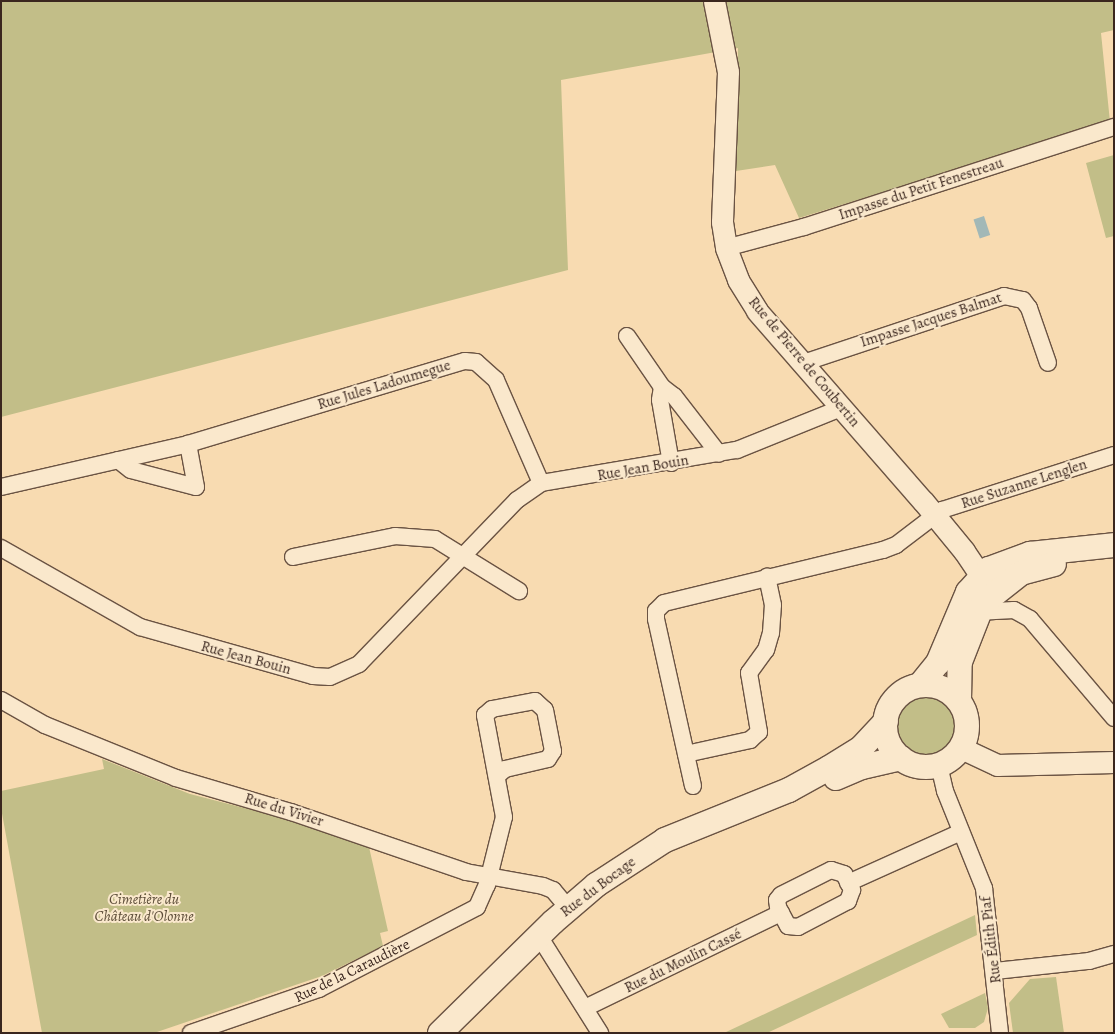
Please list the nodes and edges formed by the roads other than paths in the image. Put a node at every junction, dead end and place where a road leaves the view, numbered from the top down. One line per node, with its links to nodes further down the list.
1 (714, 1): 3 (street, Rue de Pierre de Coubertin)
2 (1114, 127): 3 (street, Impasse du Petit Fenestreau)
3 (726, 248): 6 (street, Rue de Pierre de Coubertin)
4 (627, 336): 7 (street)
5 (1048, 362): 6 (street, Impasse Jacques Balmat)
6 (803, 363): 8 (street, Rue de Pierre de Coubertin)
7 (662, 386): 10 (street); 13 (street)
8 (841, 408): 10 (street, Rue Jean Bouin); 16 (street, Rue de Pierre de Coubertin)
9 (188, 444): 12 (street, Rue Jules Ladoumegue); 12 (street); 14 (street, Rue Jules Ladoumegue)
10 (719, 454): 13 (street, Rue Jean Bouin)
11 (1114, 455): 16 (street, Rue Suzanne Lenglen)
12 (118, 460): 15 (street, Rue Jules Ladoumegue)
13 (671, 463): 14 (street, Rue Jean Bouin)
14 (541, 483): 20 (street, Rue Jean Bouin)
15 (1, 487)
16 (934, 514): 22 (street); 23 (street, Rue de Pierre de Coubertin)
17 (1114, 545): 23 (main road)
18 (1, 548): 20 (street, Rue Jean Bouin)
19 (1114, 552): 23 (main road)
20 (466, 556): 21 (street); 24 (street)
21 (293, 557)
22 (768, 576): 32 (street); 32 (street)
23 (986, 584): 25 (main road); 26 (main road)
24 (519, 591)
25 (977, 612): 28 (main road); 29 (street)
26 (920, 685): 28 (main road); 30 (main road)
27 (1, 700): 40 (street, Rue du Vivier)
28 (959, 701): 31 (main road)
29 (1114, 718)
30 (886, 722): 33 (main road); 38 (main road, Rue du Bocage)
31 (961, 748): 34 (street); 35 (main road)
32 (686, 754): 37 (street)
33 (900, 758): 35 (main road); 38 (main road, Rue du Bocage)
34 (1114, 762)
35 (938, 765): 39 (street, Rue Édith Piaf)
36 (497, 776): 36 (street, Rue de la Caraudière); 40 (street, Rue de la Caraudière)
37 (693, 786)
38 (789, 790): 42 (main road, Rue du Bocage)
39 (961, 832): 41 (street); 46 (street, Rue Édith Piaf)
40 (488, 878): 42 (street, Rue du Vivier); 48 (street, Rue de la Caraudière)
41 (848, 883): 43 (street); 43 (street)
42 (568, 908): 44 (main road, Rue du Bocage)
43 (781, 913): 47 (street, Rue du Moulin Cassé)
44 (539, 936): 47 (street); 49 (main road, Rue du Bocage)
45 (1114, 954): 46 (street)
46 (995, 971): 51 (street, Rue Édith Piaf)
47 (585, 1008): 50 (street)
48 (191, 1033)
49 (440, 1033)
50 (600, 1033)
51 (1000, 1033)

